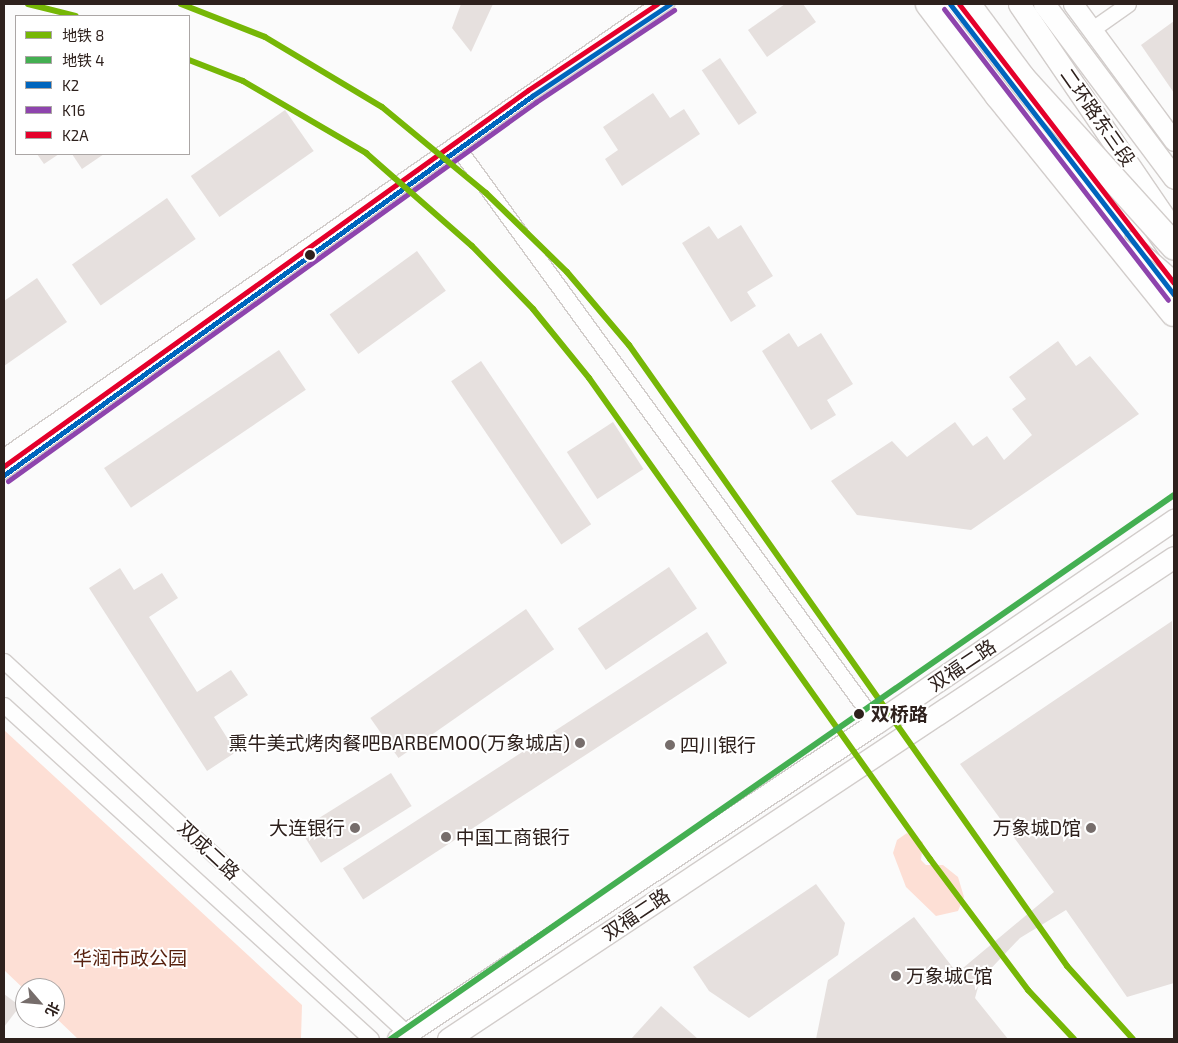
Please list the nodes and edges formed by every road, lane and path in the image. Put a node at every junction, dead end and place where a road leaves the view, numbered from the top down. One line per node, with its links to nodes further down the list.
1 (658, 4): 13 (street)
2 (670, 4): 22 (lane, bridge)
3 (929, 4): 20 (highway)
4 (950, 4): 16 (lane)
5 (967, 4): 17 (highway, bridge)
6 (976, 4): 19 (street)
7 (1019, 4): 15 (main road, 二环路东三段)
8 (1044, 4): 14 (main road, 二环路东三段)
9 (1072, 4): 11 (street)
10 (1128, 4): 11 (street)
11 (1091, 30): 12 (street)
12 (1174, 141)
13 (455, 144): 21 (street); 27 (street)
14 (1174, 178)
15 (1174, 231)
16 (1130, 236): 18 (lane, bridge); 19 (lane, bridge)
17 (1174, 246)
18 (1174, 274)
19 (1174, 296)
20 (1174, 313)
21 (4, 456)
22 (4, 475)
23 (1174, 520): 27 (main road, 双福二路)
24 (1174, 557): 30 (main road, 双福二路)
25 (4, 661): 28 (street, 双成二路)
26 (4, 705): 29 (street, 双成二路)
27 (876, 723): 28 (main road, 双福二路)
28 (406, 1037)
29 (371, 1039)
30 (448, 1039)

